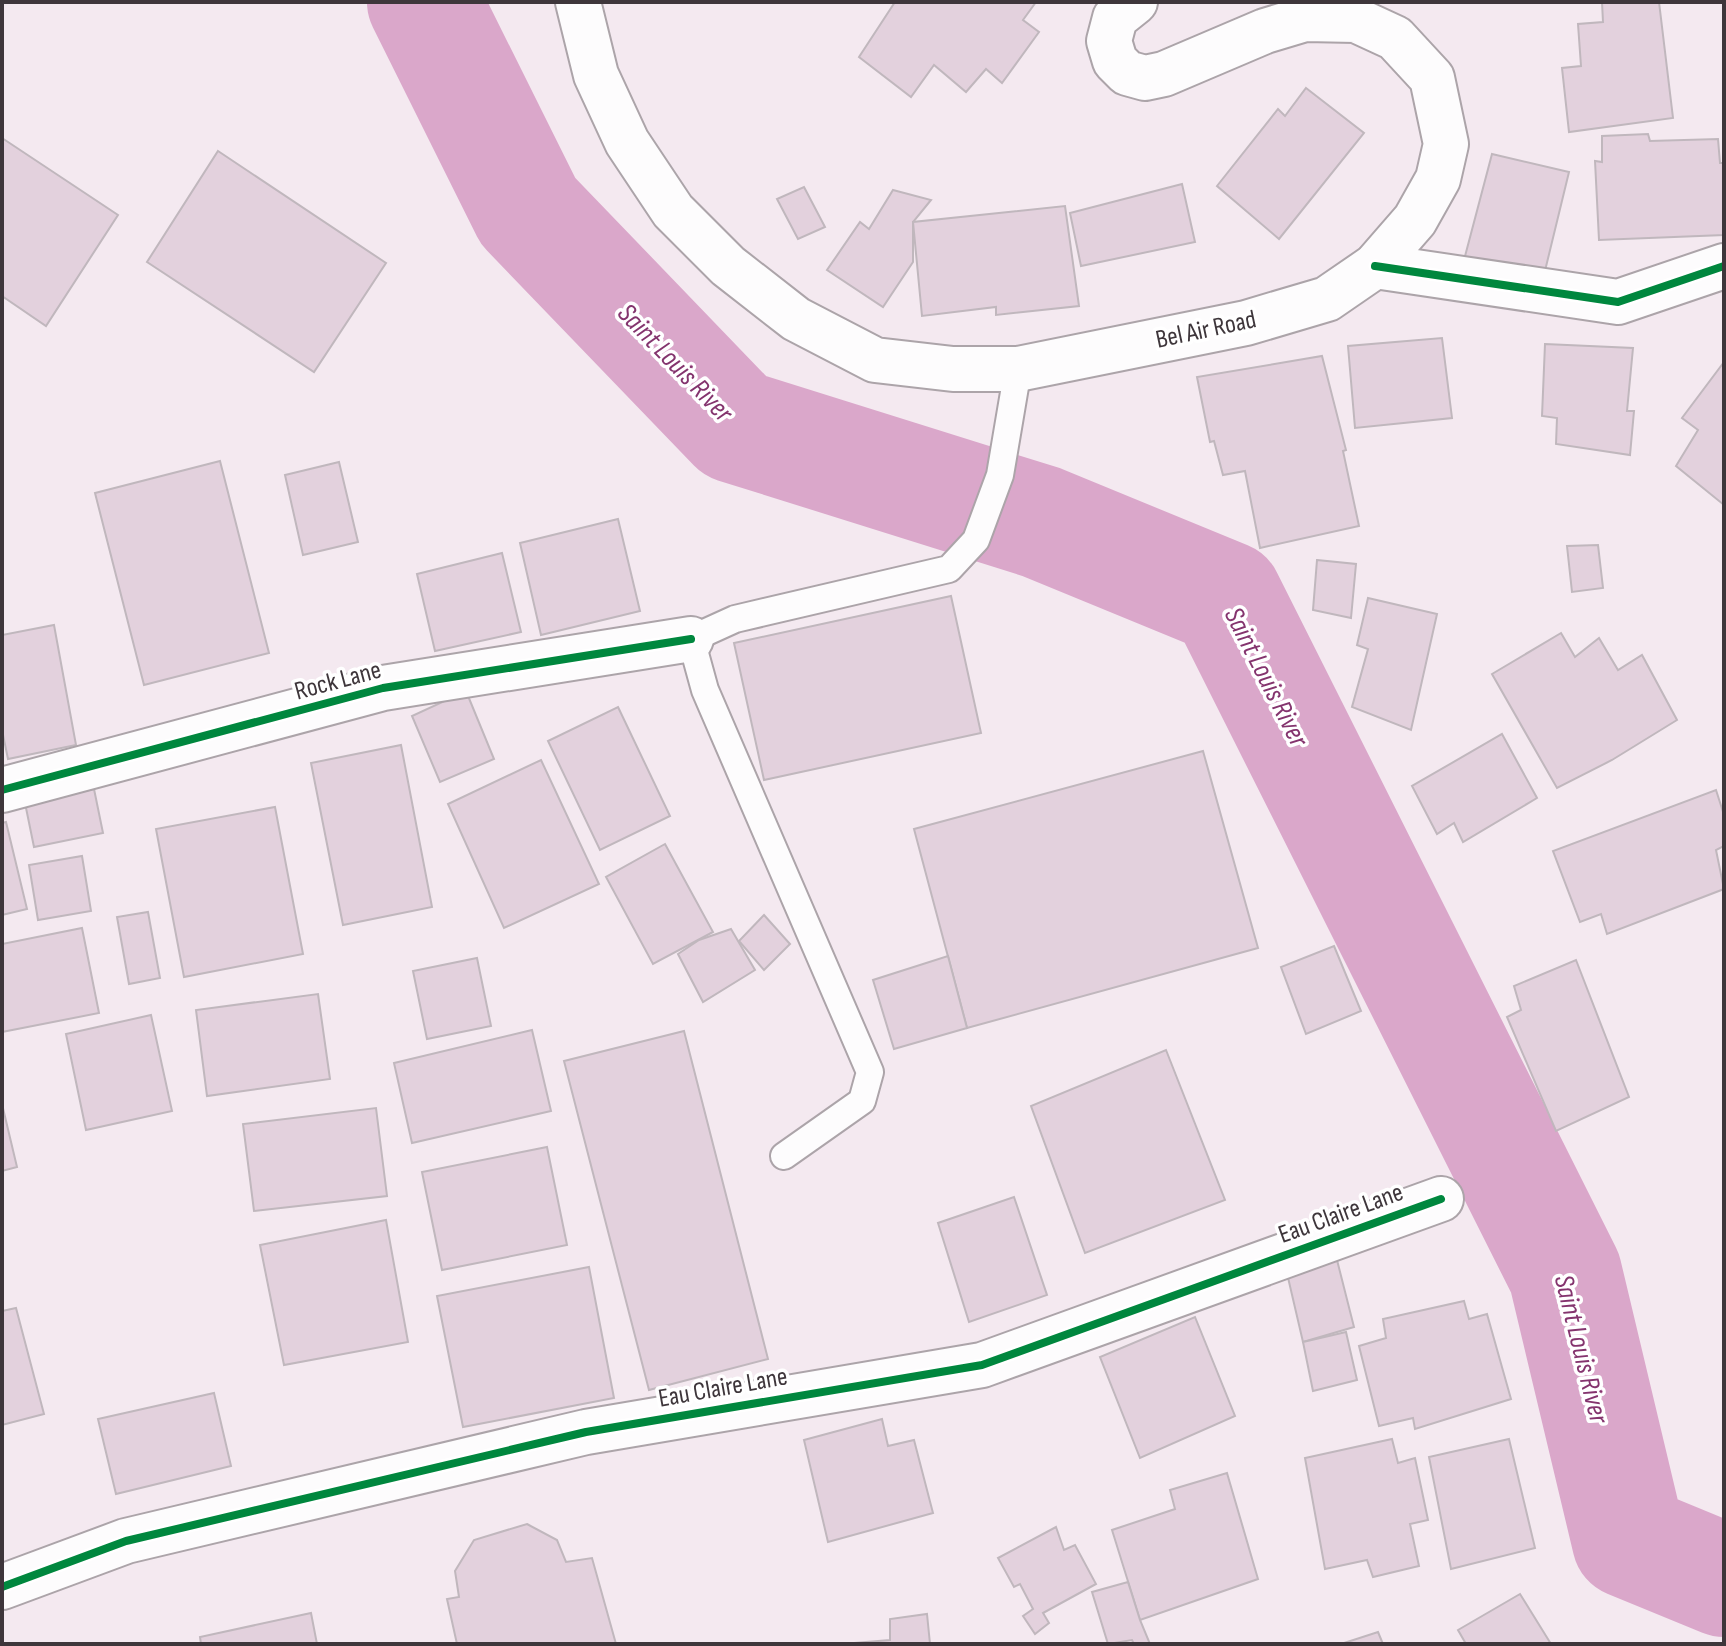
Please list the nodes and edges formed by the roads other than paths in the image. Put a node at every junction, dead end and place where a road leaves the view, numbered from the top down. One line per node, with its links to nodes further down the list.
1 (578, 2): 5 (street, Bel Air Road)
2 (1135, 2): 3 (street, Bel Air Road)
3 (1375, 266): 4 (street); 5 (street, Bel Air Road)
4 (1724, 266)
5 (1018, 369): 6 (lane)
6 (691, 639): 7 (street, Rock Lane); 8 (lane)
7 (2, 790)
8 (784, 1156)
9 (1441, 1199): 10 (street, Eau Claire Lane)
10 (2, 1587)

